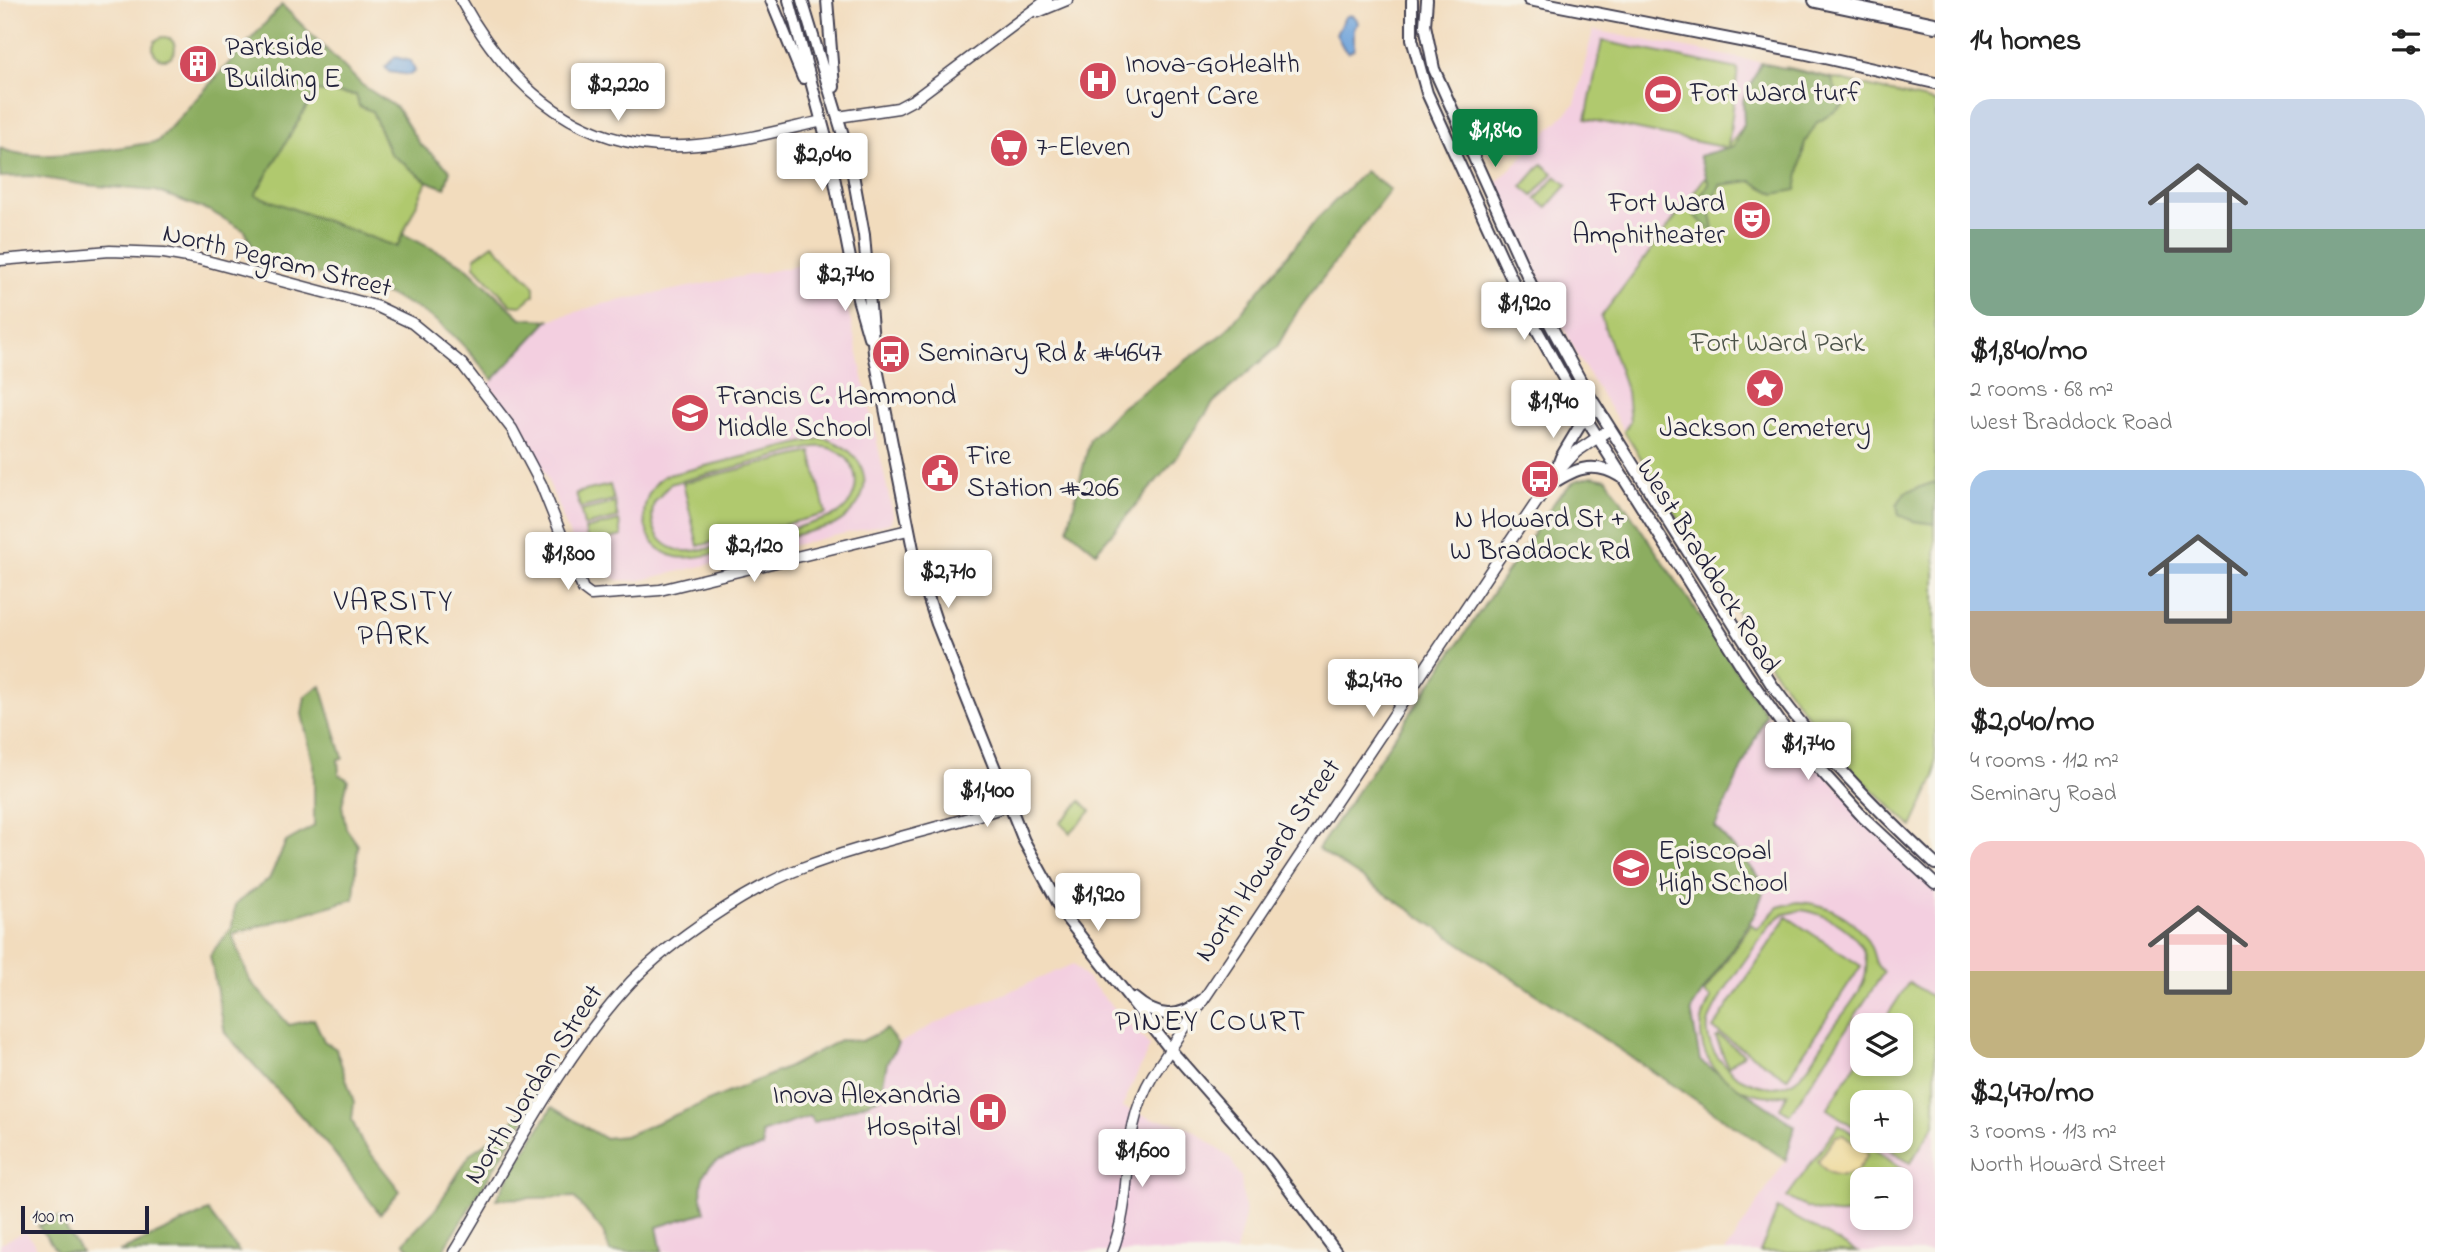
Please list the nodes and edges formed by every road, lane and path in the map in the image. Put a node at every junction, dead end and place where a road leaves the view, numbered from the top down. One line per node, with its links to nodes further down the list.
1 (461, 0): 17 (street)
2 (771, 0): 17 (main road)
3 (789, 0): 17 (main road)
4 (802, 0): 16 (main road)
5 (827, 0): 16 (main road)
6 (1037, 0): 13 (street)
7 (1067, 0): 11 (street)
8 (1427, 0): 23 (main road, West Braddock Road)
9 (1529, 0): 15 (main road)
10 (1816, 0): 14 (highway)
11 (1053, 2): 13 (street)
12 (1410, 3): 22 (main road, West Braddock Road)
13 (1031, 15): 16 (street)
14 (1935, 27)
15 (1935, 83)
16 (838, 117): 19 (main road)
17 (821, 127): 20 (main road)
18 (0, 260): 28 (street, North Pegram Street)
19 (871, 297): 20 (main road); 21 (main road)
20 (858, 299): 21 (main road)
21 (874, 353): 28 (main road)
22 (1585, 417): 24 (main road, West Braddock Road); 25 (main road)
23 (1610, 429): 24 (street, North Howard Street); 30 (main road, West Braddock Road)
24 (1599, 438): 25 (street, North Howard Street); 26 (main road, West Braddock Road)
25 (1554, 476): 27 (street, North Howard Street)
26 (1624, 479): 27 (main road); 31 (main road, West Braddock Road)
27 (1547, 487): 33 (street, North Howard Street)
28 (908, 530): 29 (main road)
29 (1010, 805): 32 (main road); 35 (street, North Jordan Street)
30 (1935, 864)
31 (1935, 884)
32 (1114, 980): 33 (main road); 34 (main road)
33 (1202, 1000): 34 (street, North Howard Street)
34 (1169, 1048): 36 (street, North Howard Street); 37 (main road)
35 (454, 1252)
36 (1112, 1252)
37 (1336, 1252)

